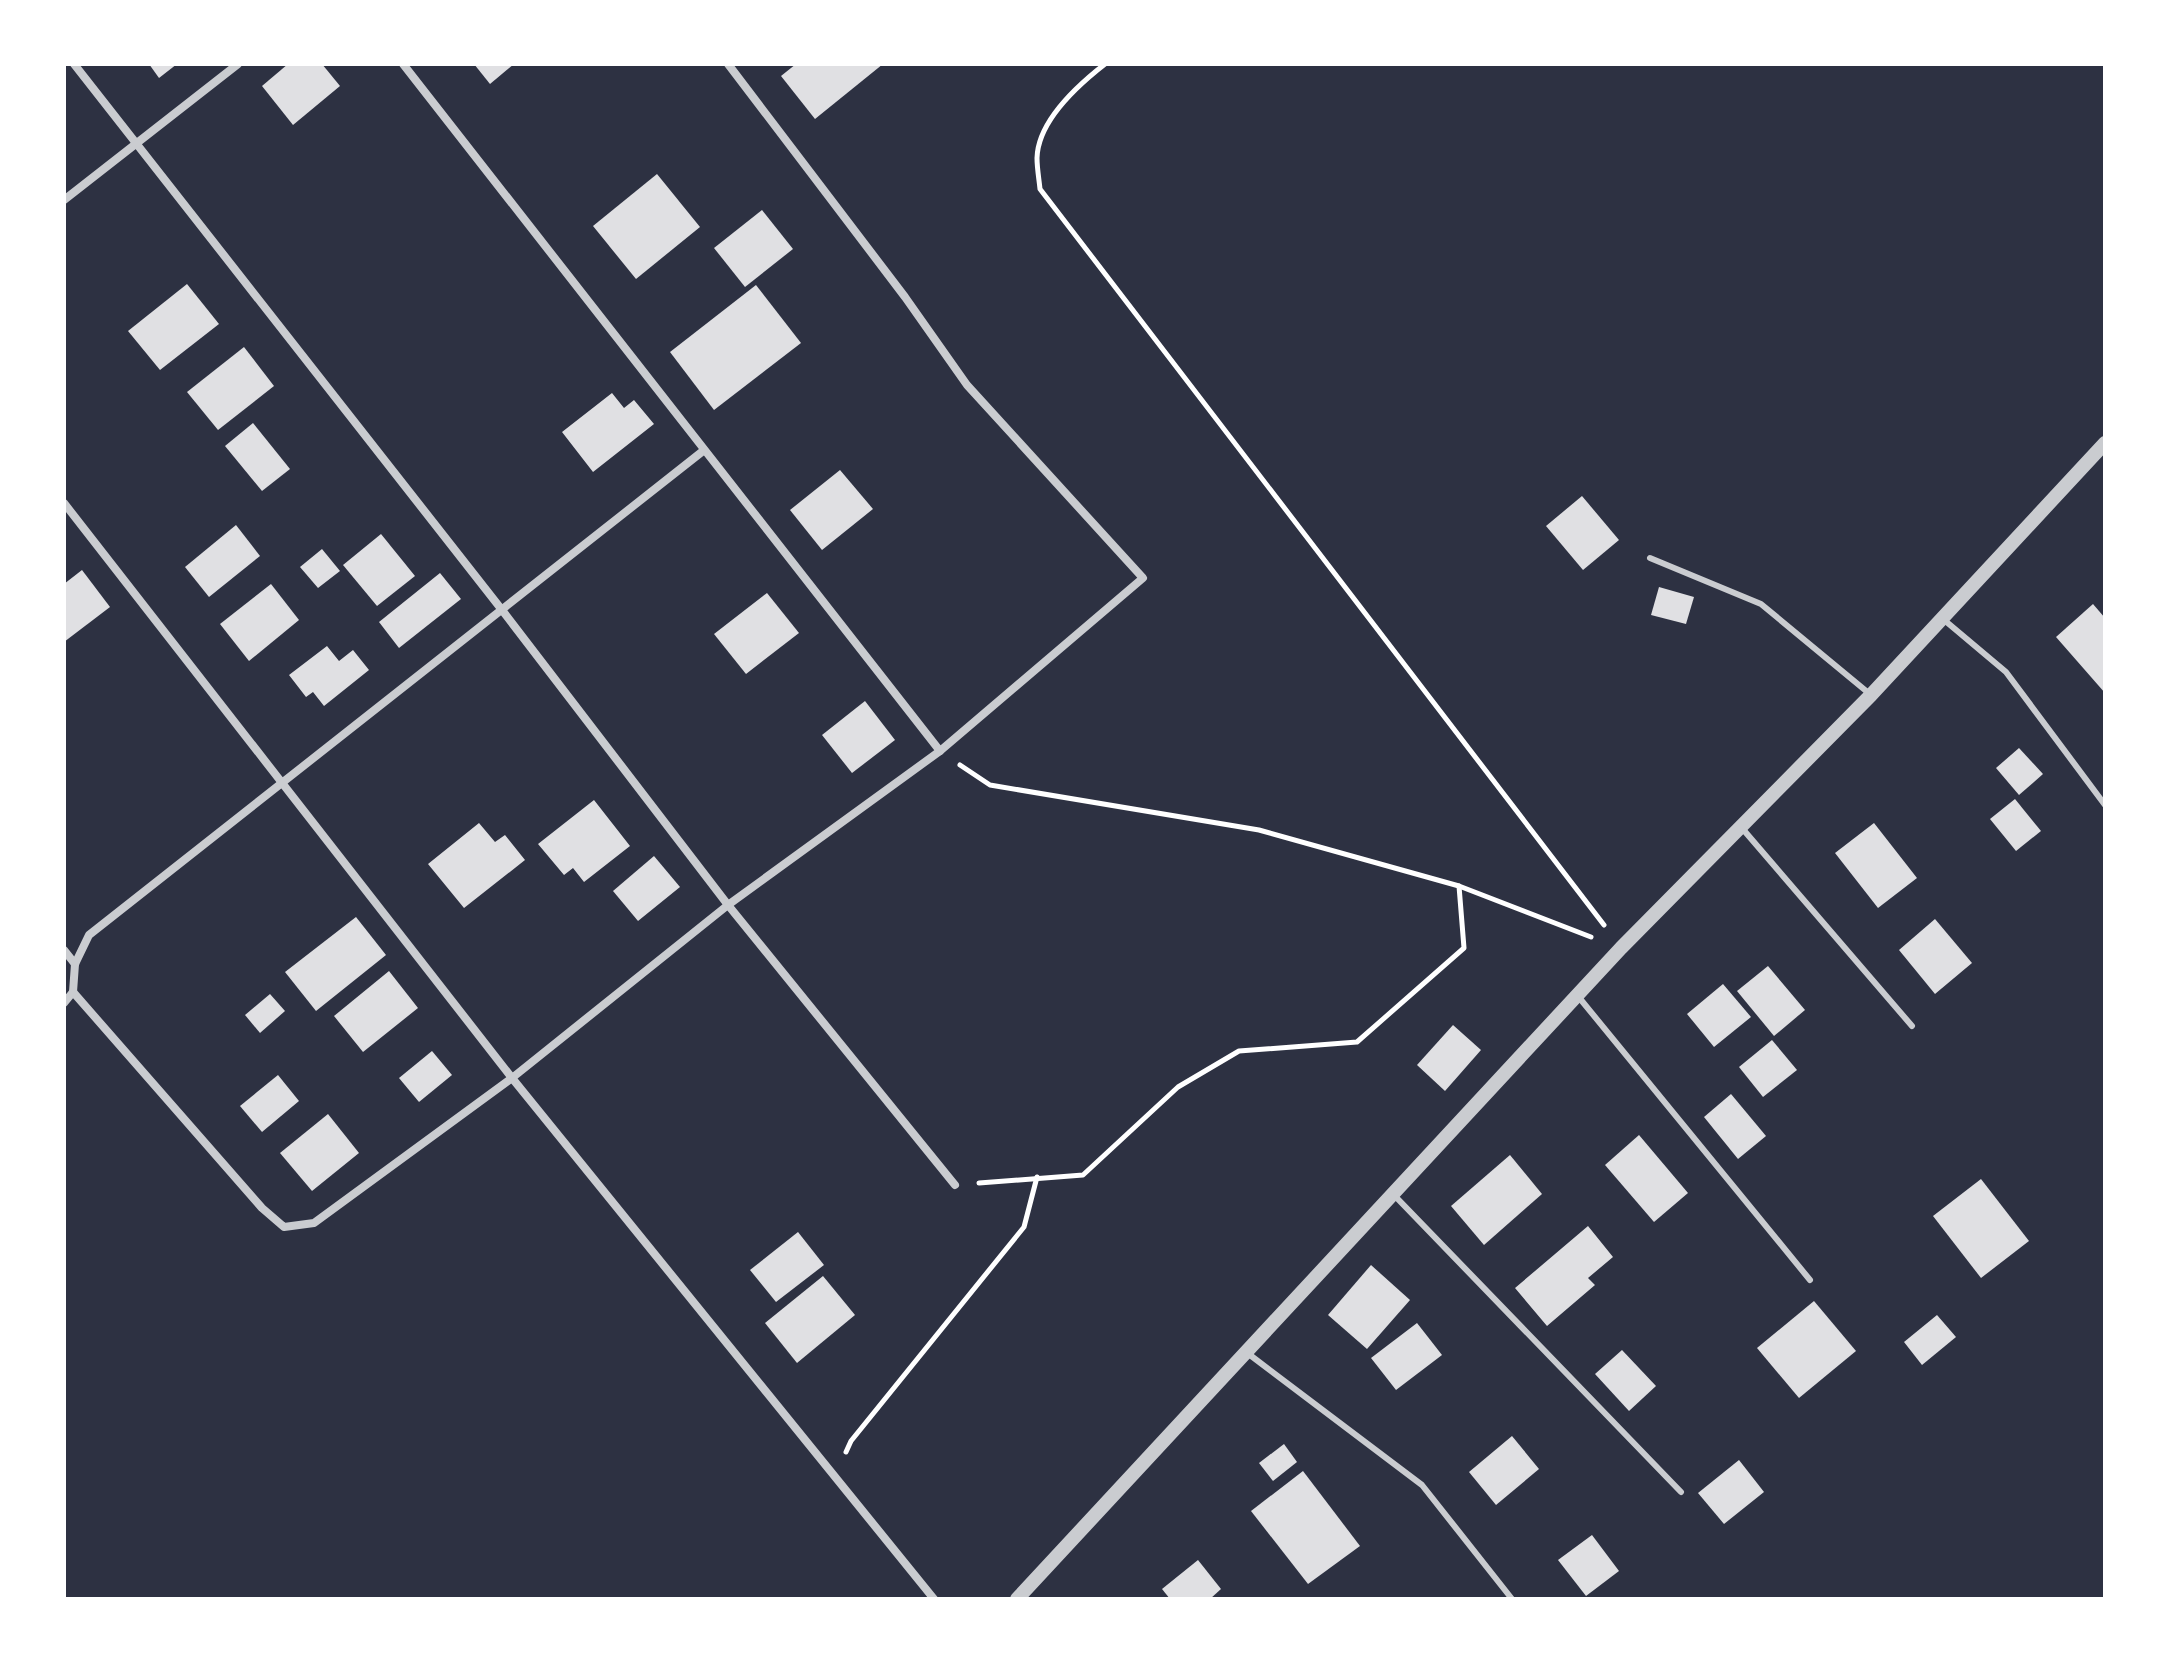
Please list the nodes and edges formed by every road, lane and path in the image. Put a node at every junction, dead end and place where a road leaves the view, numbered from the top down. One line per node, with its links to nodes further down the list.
1 (74, 64): 6 (street)
2 (238, 64): 6 (street)
3 (403, 64): 9 (street)
4 (728, 64): 15 (street)
5 (1105, 64): 21 (path)
6 (136, 144): 7 (street); 12 (street)
7 (64, 200)
8 (2105, 443): 13 (street)
9 (703, 451): 12 (street); 15 (street)
10 (64, 503): 16 (street)
11 (1650, 558): 14 (lane)
12 (502, 610): 16 (street); 20 (street)
13 (1942, 618): 14 (street); 17 (lane)
14 (1871, 695): 18 (street)
15 (940, 751): 19 (path); 20 (street)
16 (280, 782): 23 (street); 28 (street)
17 (2105, 805)
18 (1741, 827): 21 (street); 27 (lane)
19 (1459, 886): 21 (path); 29 (path)
20 (728, 905): 28 (street); 30 (street)
21 (1621, 948): 25 (street)
22 (64, 950): 23 (street)
23 (75, 964): 24 (street)
24 (73, 992): 26 (street); 28 (street)
25 (1577, 995): 31 (street); 32 (lane)
26 (64, 1003)
27 (1912, 1026)
28 (512, 1078): 34 (street)
29 (1037, 1177): 30 (path); 34 (path)
30 (955, 1185)
31 (1393, 1194): 33 (street); 35 (lane)
32 (1810, 1280)
33 (1246, 1352): 37 (street); 38 (lane)
34 (835, 1477): 36 (street)
35 (1681, 1492)
36 (934, 1599)
37 (1017, 1599)
38 (1512, 1599)

